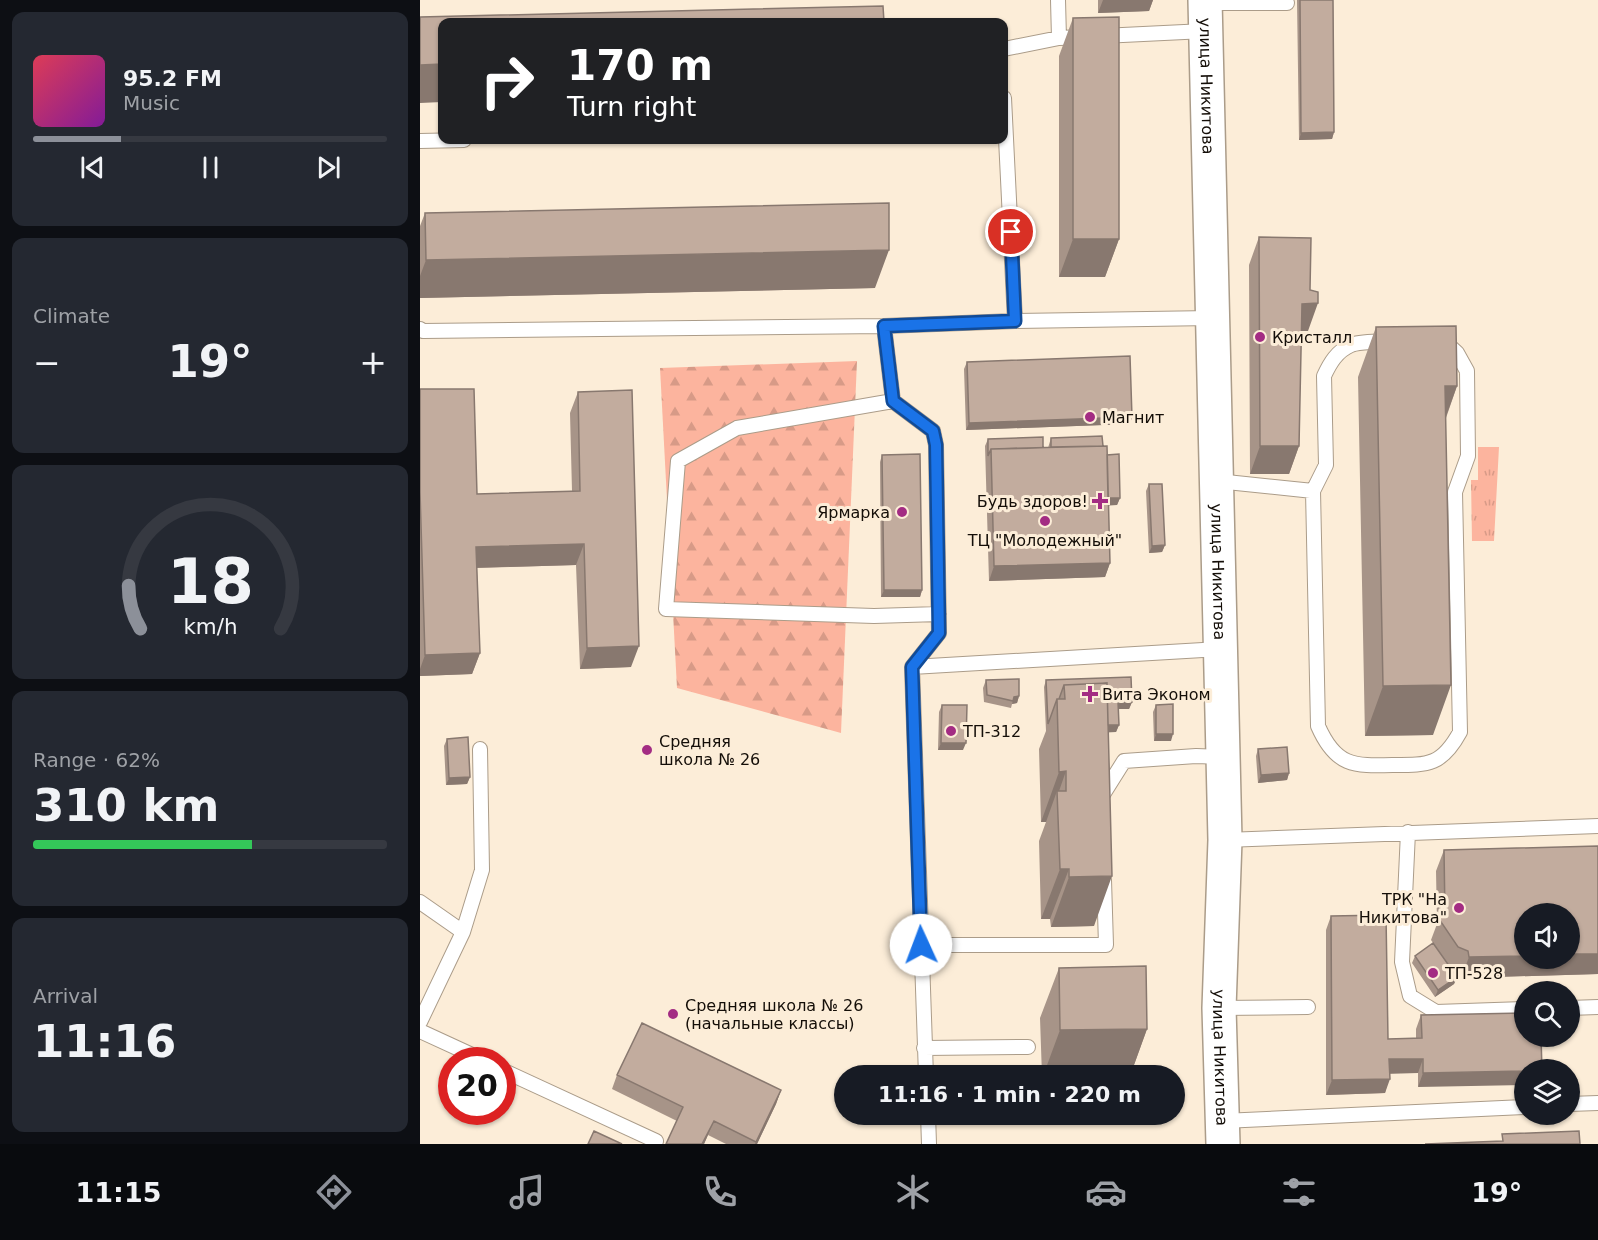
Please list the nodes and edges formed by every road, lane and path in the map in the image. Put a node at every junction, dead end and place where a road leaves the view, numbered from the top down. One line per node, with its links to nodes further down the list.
1 (1058, 0): 4 (lane)
2 (1287, 3): 3 (lane)
3 (1205, 11): 4 (lane); 9 (street, улица Никитова)
4 (1059, 38): 5 (lane)
5 (1008, 48)
6 (420, 141): 7 (lane)
7 (438, 141)
8 (1006, 144): 10 (lane)
9 (1212, 318): 10 (lane); 14 (street, улица Никитова)
10 (1015, 321): 11 (lane)
11 (884, 326): 12 (lane); 13 (lane)
12 (420, 329)
13 (893, 401): 16 (lane); 16 (lane)
14 (1216, 481): 15 (lane); 17 (street, улица Никитова)
15 (1313, 491): 15 (lane)
16 (939, 614): 18 (lane)
17 (1220, 649): 18 (lane); 20 (street, улица Никитова)
18 (912, 667): 28 (lane)
19 (480, 749): 27 (lane)
20 (1223, 757): 21 (lane); 24 (street, улица Никитова)
21 (1103, 819)
22 (1598, 826): 23 (lane)
23 (1408, 832): 24 (lane); 33 (lane)
24 (1225, 840): 31 (street, улица Никитова)
25 (1104, 865): 28 (lane)
26 (420, 902): 27 (lane)
27 (463, 932): 34 (lane)
28 (921, 945): 38 (lane)
29 (1308, 1007): 31 (lane)
30 (1598, 1007): 32 (lane)
31 (1219, 1008): 45 (street, улица Никитова)
32 (1580, 1008)
33 (1514, 1009)
34 (420, 1022)
35 (420, 1031): 36 (lane)
36 (455, 1047)
37 (1028, 1047): 38 (lane)
38 (924, 1048): 39 (lane)
39 (925, 1065)
40 (516, 1076): 46 (lane)
41 (1598, 1103): 42 (lane)
42 (1580, 1104)
43 (1514, 1108): 45 (lane)
44 (928, 1125): 47 (lane)
45 (1223, 1133)
46 (656, 1141)
47 (929, 1144)

